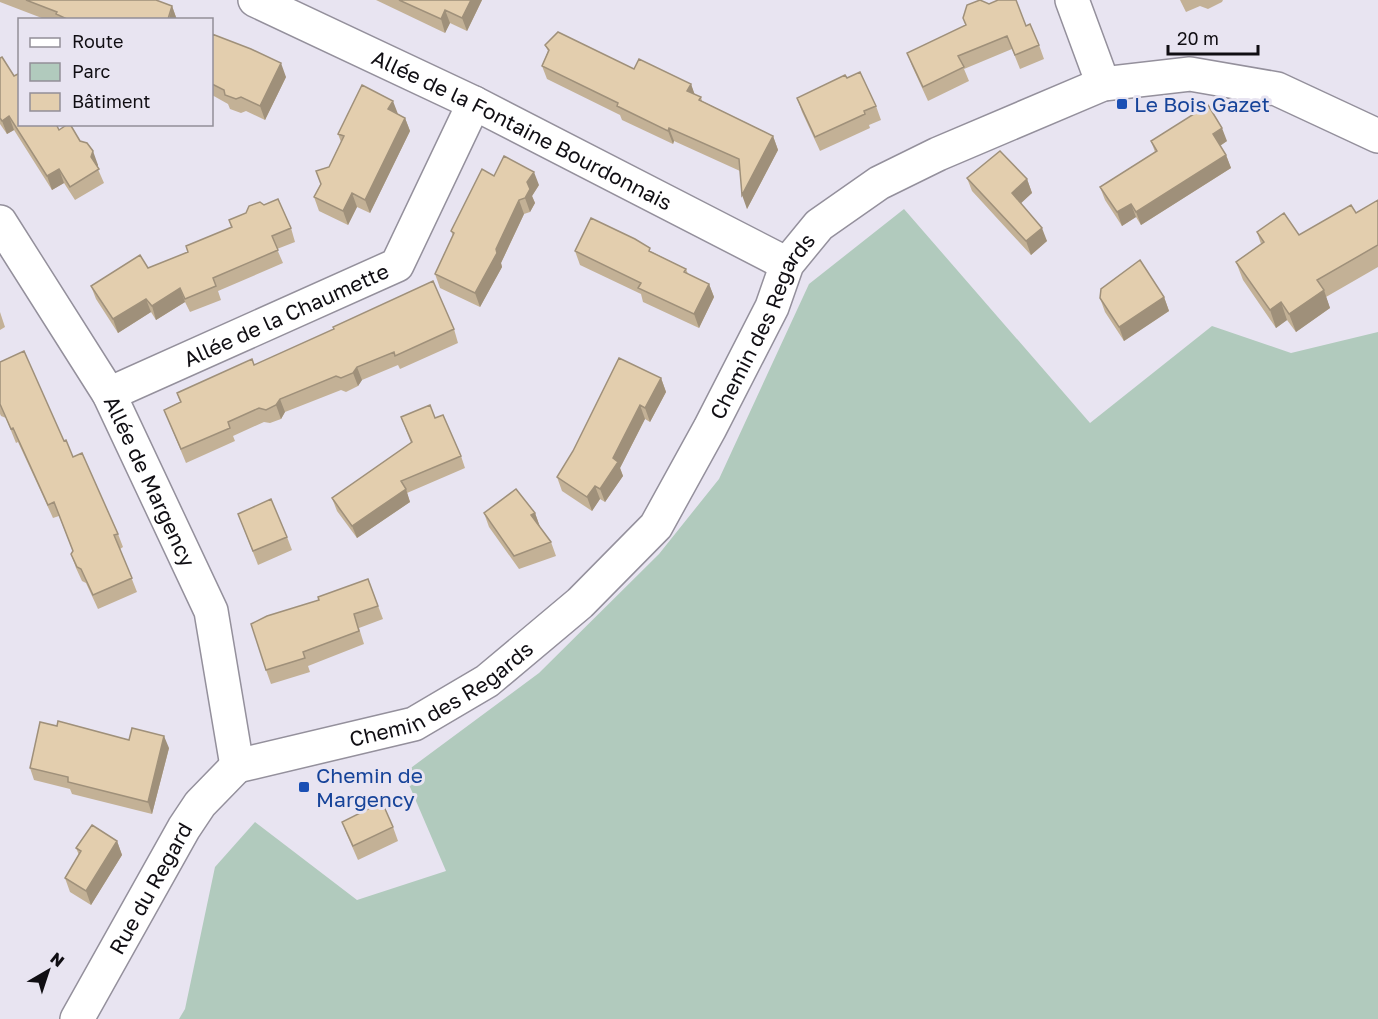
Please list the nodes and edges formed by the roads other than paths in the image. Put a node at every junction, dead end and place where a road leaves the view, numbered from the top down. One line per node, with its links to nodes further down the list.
1 (255, 0): 4 (street, Allée de la Fontaine Bourdonnais)
2 (1072, 0): 3 (street)
3 (1103, 84): 5 (street, Chemin des Regards); 7 (street, Chemin des Regards)
4 (474, 103): 7 (street, Allée de la Fontaine Bourdonnais); 8 (street, Allée de la Chaumette)
5 (1378, 136)
6 (0, 222): 8 (street, Allée de Margency)
7 (787, 264): 9 (street, Chemin des Regards)
8 (109, 394): 9 (street, Allée de Margency)
9 (237, 766): 10 (street, Rue du Regard)
10 (77, 1019)

